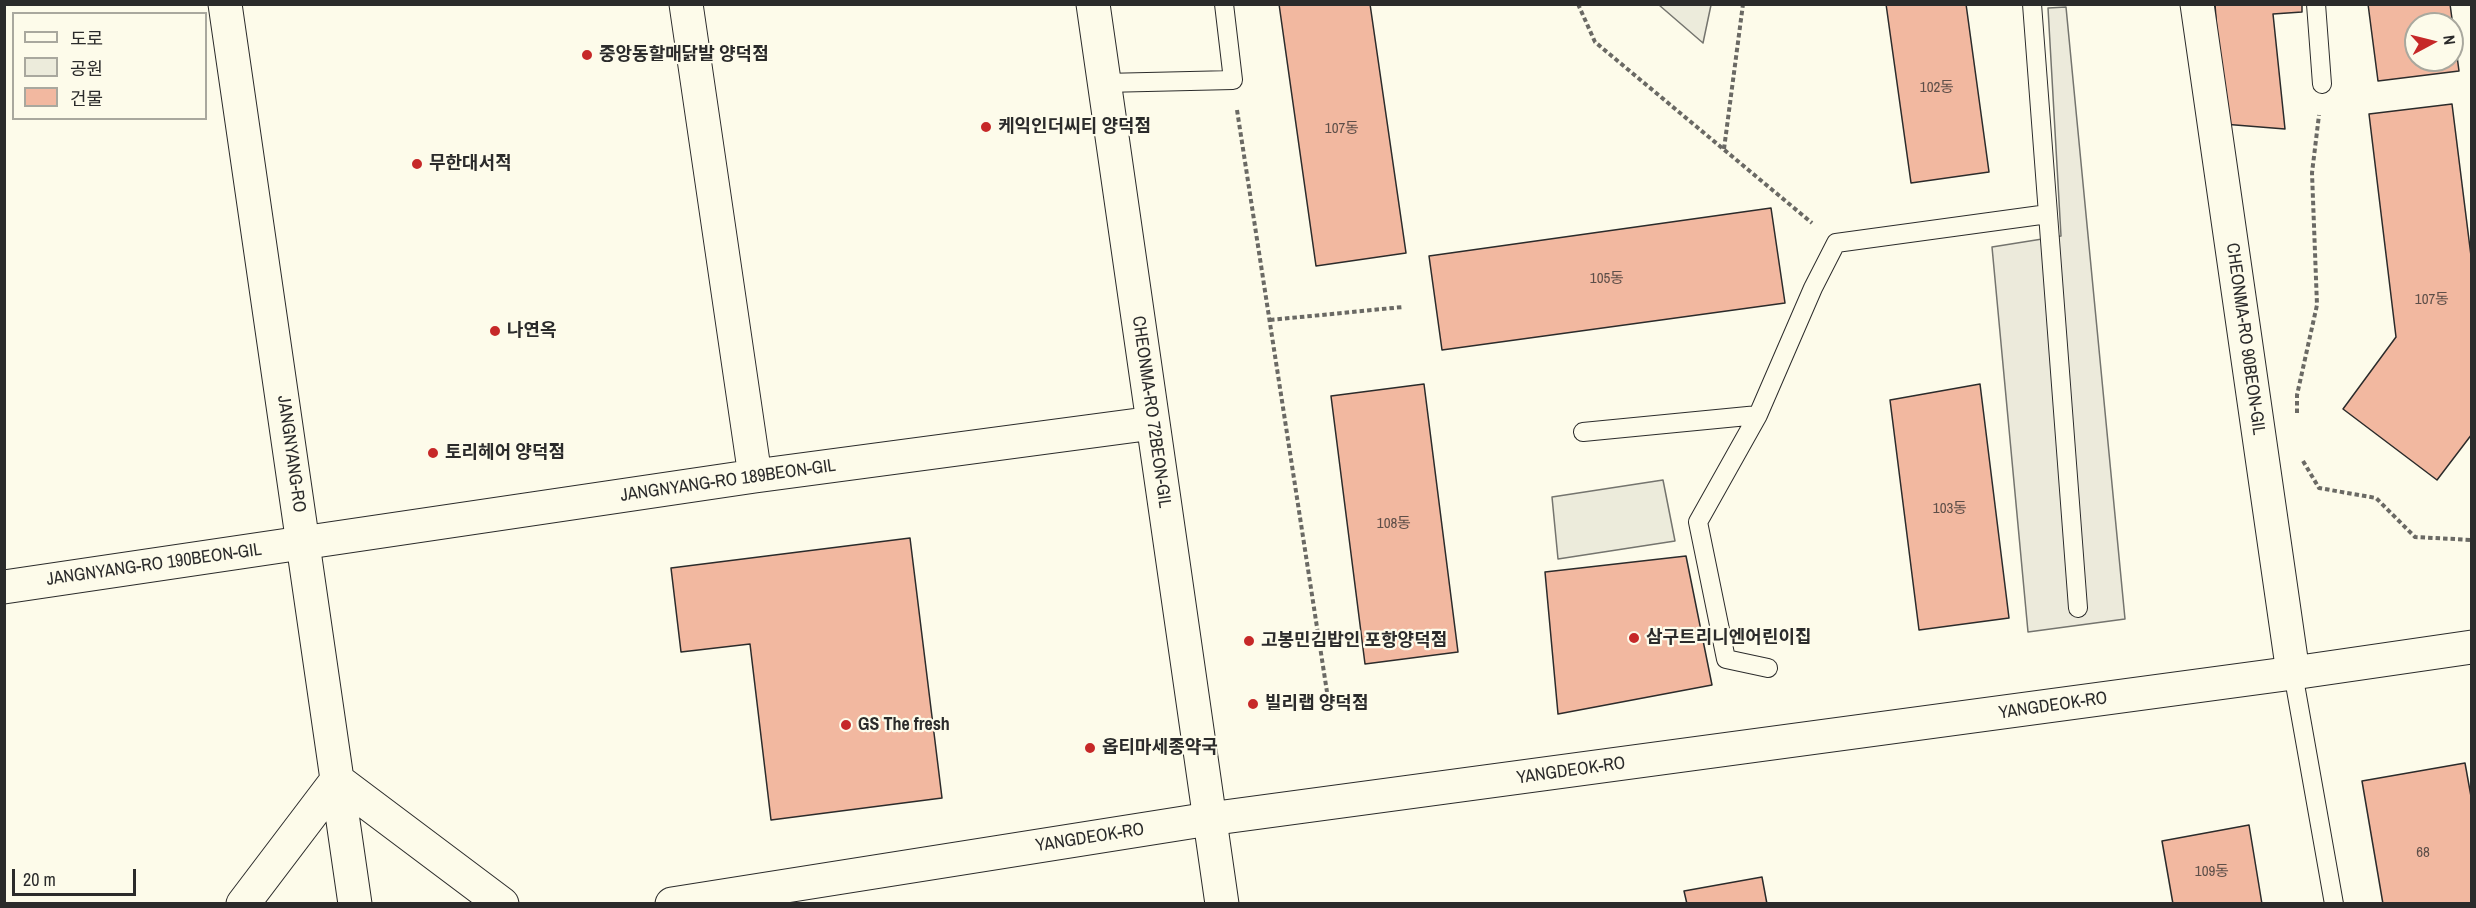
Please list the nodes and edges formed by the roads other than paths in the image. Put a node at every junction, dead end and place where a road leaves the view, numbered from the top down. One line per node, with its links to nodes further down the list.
1 (225, 4): 15 (street, JANGNYANG-RO)
2 (686, 4): 14 (street)
3 (1093, 4): 8 (street, CHEONMA-RO 72BEON-GIL)
4 (1224, 4): 8 (lane)
5 (2032, 4): 10 (lane)
6 (2197, 4): 20 (street, CHEONMA-RO 90BEON-GIL)
7 (2316, 4): 9 (lane)
8 (1104, 83): 12 (street, CHEONMA-RO 72BEON-GIL)
9 (2322, 84)
10 (2048, 214): 11 (lane); 17 (lane)
11 (1758, 415): 13 (lane); 19 (lane)
12 (1153, 423): 14 (street, JANGNYANG-RO 189BEON-GIL); 22 (street, CHEONMA-RO 72BEON-GIL)
13 (1583, 432)
14 (755, 476): 15 (street, JANGNYANG-RO 189BEON-GIL)
15 (304, 543): 16 (street, JANGNYANG-RO 190BEON-GIL); 21 (street, JANGNYANG-RO)
16 (4, 586)
17 (2078, 608)
18 (2472, 647): 20 (street, YANGDEOK-RO)
19 (1768, 668)
20 (2293, 674): 22 (street, YANGDEOK-RO); 29 (lane)
21 (338, 780): 24 (street); 25 (street, JANGNYANG-RO); 26 (street)
22 (1209, 819): 23 (street, YANGDEOK-RO); 28 (street, CHEONMA-RO 72BEON-GIL)
23 (810, 893): 27 (street, YANGDEOK-RO)
24 (243, 903)
25 (355, 903)
26 (502, 903)
27 (672, 903)
28 (1222, 903)
29 (2334, 903)

